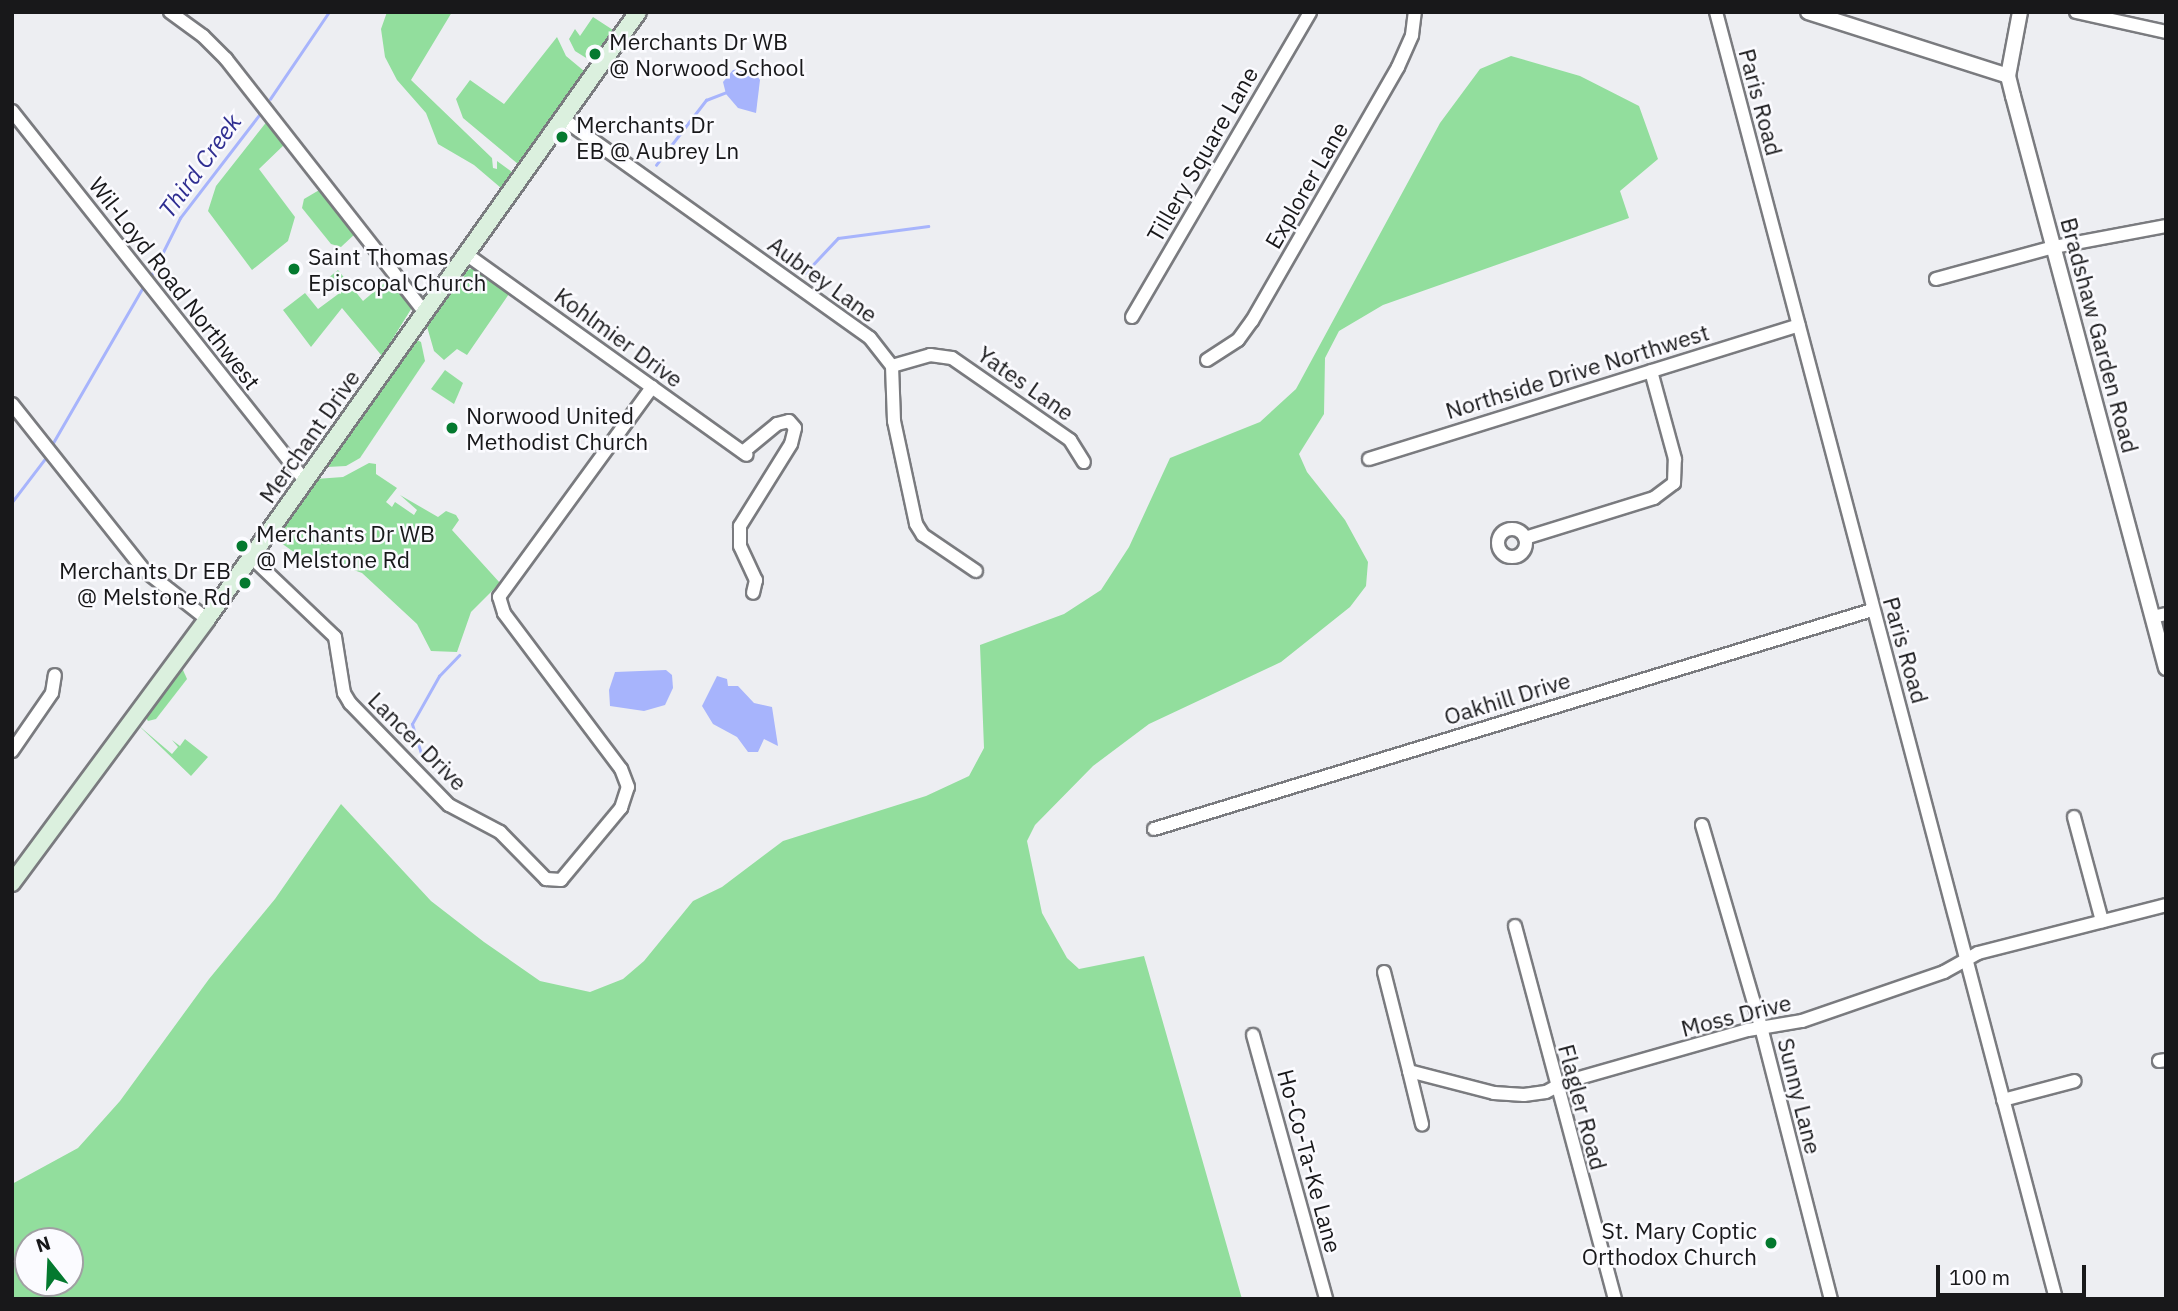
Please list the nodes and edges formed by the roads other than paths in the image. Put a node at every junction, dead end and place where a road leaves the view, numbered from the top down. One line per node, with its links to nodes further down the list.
1 (170, 12): 17 (street)
2 (638, 12): 12 (main road, Merchant Drive)
3 (1310, 12): 18 (street, Tillery Square Lane)
4 (1415, 12): 20 (street, Explorer Lane)
5 (1716, 12): 19 (street, Paris Road)
6 (1808, 12): 10 (street)
7 (2020, 12): 10 (street, Bradshaw Garden Road)
8 (2076, 12): 9 (street)
9 (2166, 32)
10 (2008, 76): 14 (street, Bradshaw Garden Road)
11 (12, 111): 27 (street, Wil-Loyd Road Northwest)
12 (563, 119): 15 (main road, Merchant Drive); 21 (street, Aubrey Lane)
13 (2166, 226): 14 (street)
14 (2054, 247): 16 (street); 33 (street, Bradshaw Garden Road)
15 (466, 254): 17 (main road, Merchant Drive); 23 (street, Kohlmier Drive)
16 (1936, 279)
17 (425, 313): 27 (main road, Merchant Drive)
18 (1132, 317)
19 (1799, 325): 22 (street, Northside Drive Northwest); 32 (street, Paris Road)
20 (1207, 360)
21 (892, 366): 26 (street, Yates Lane); 30 (street)
22 (1651, 371): 25 (street, Northside Drive Northwest); 28 (street)
23 (652, 387): 29 (street, Lancer Drive); 31 (street, Kohlmier Drive)
24 (12, 404): 34 (street)
25 (1369, 459)
26 (1084, 462)
27 (305, 481): 29 (main road, Merchant Drive)
28 (1525, 538)
29 (251, 557): 34 (main road, Merchant Drive)
30 (976, 571)
31 (753, 593)
32 (1872, 610): 40 (street, Oakhill Drive); 45 (street, Paris Road)
33 (2159, 616): 35 (street, Bradshaw Garden Road)
34 (207, 619): 41 (main road, Merchant Drive)
35 (2166, 668)
36 (55, 675): 37 (street)
37 (12, 751)
38 (2074, 817): 43 (street)
39 (1702, 825): 47 (street, Sunny Lane)
40 (1154, 829)
41 (12, 883)
42 (2166, 905): 43 (street, Moss Drive)
43 (2102, 920): 45 (street, Moss Drive)
44 (1515, 926): 51 (street, Flagler Road)
45 (1967, 961): 47 (street, Moss Drive); 52 (street, Paris Road)
46 (1384, 972): 49 (street)
47 (1761, 1027): 51 (street, Moss Drive); 56 (street, Sunny Lane)
48 (1253, 1035): 54 (street, Ho-Co-Ta-Ke Lane)
49 (1409, 1072): 51 (street, Moss Drive); 53 (street)
50 (2075, 1081): 52 (street)
51 (1555, 1088): 55 (street, Flagler Road)
52 (2003, 1100): 57 (street, Paris Road)
53 (1422, 1124)
54 (1326, 1299)
55 (1615, 1299)
56 (1831, 1299)
57 (2056, 1299)

